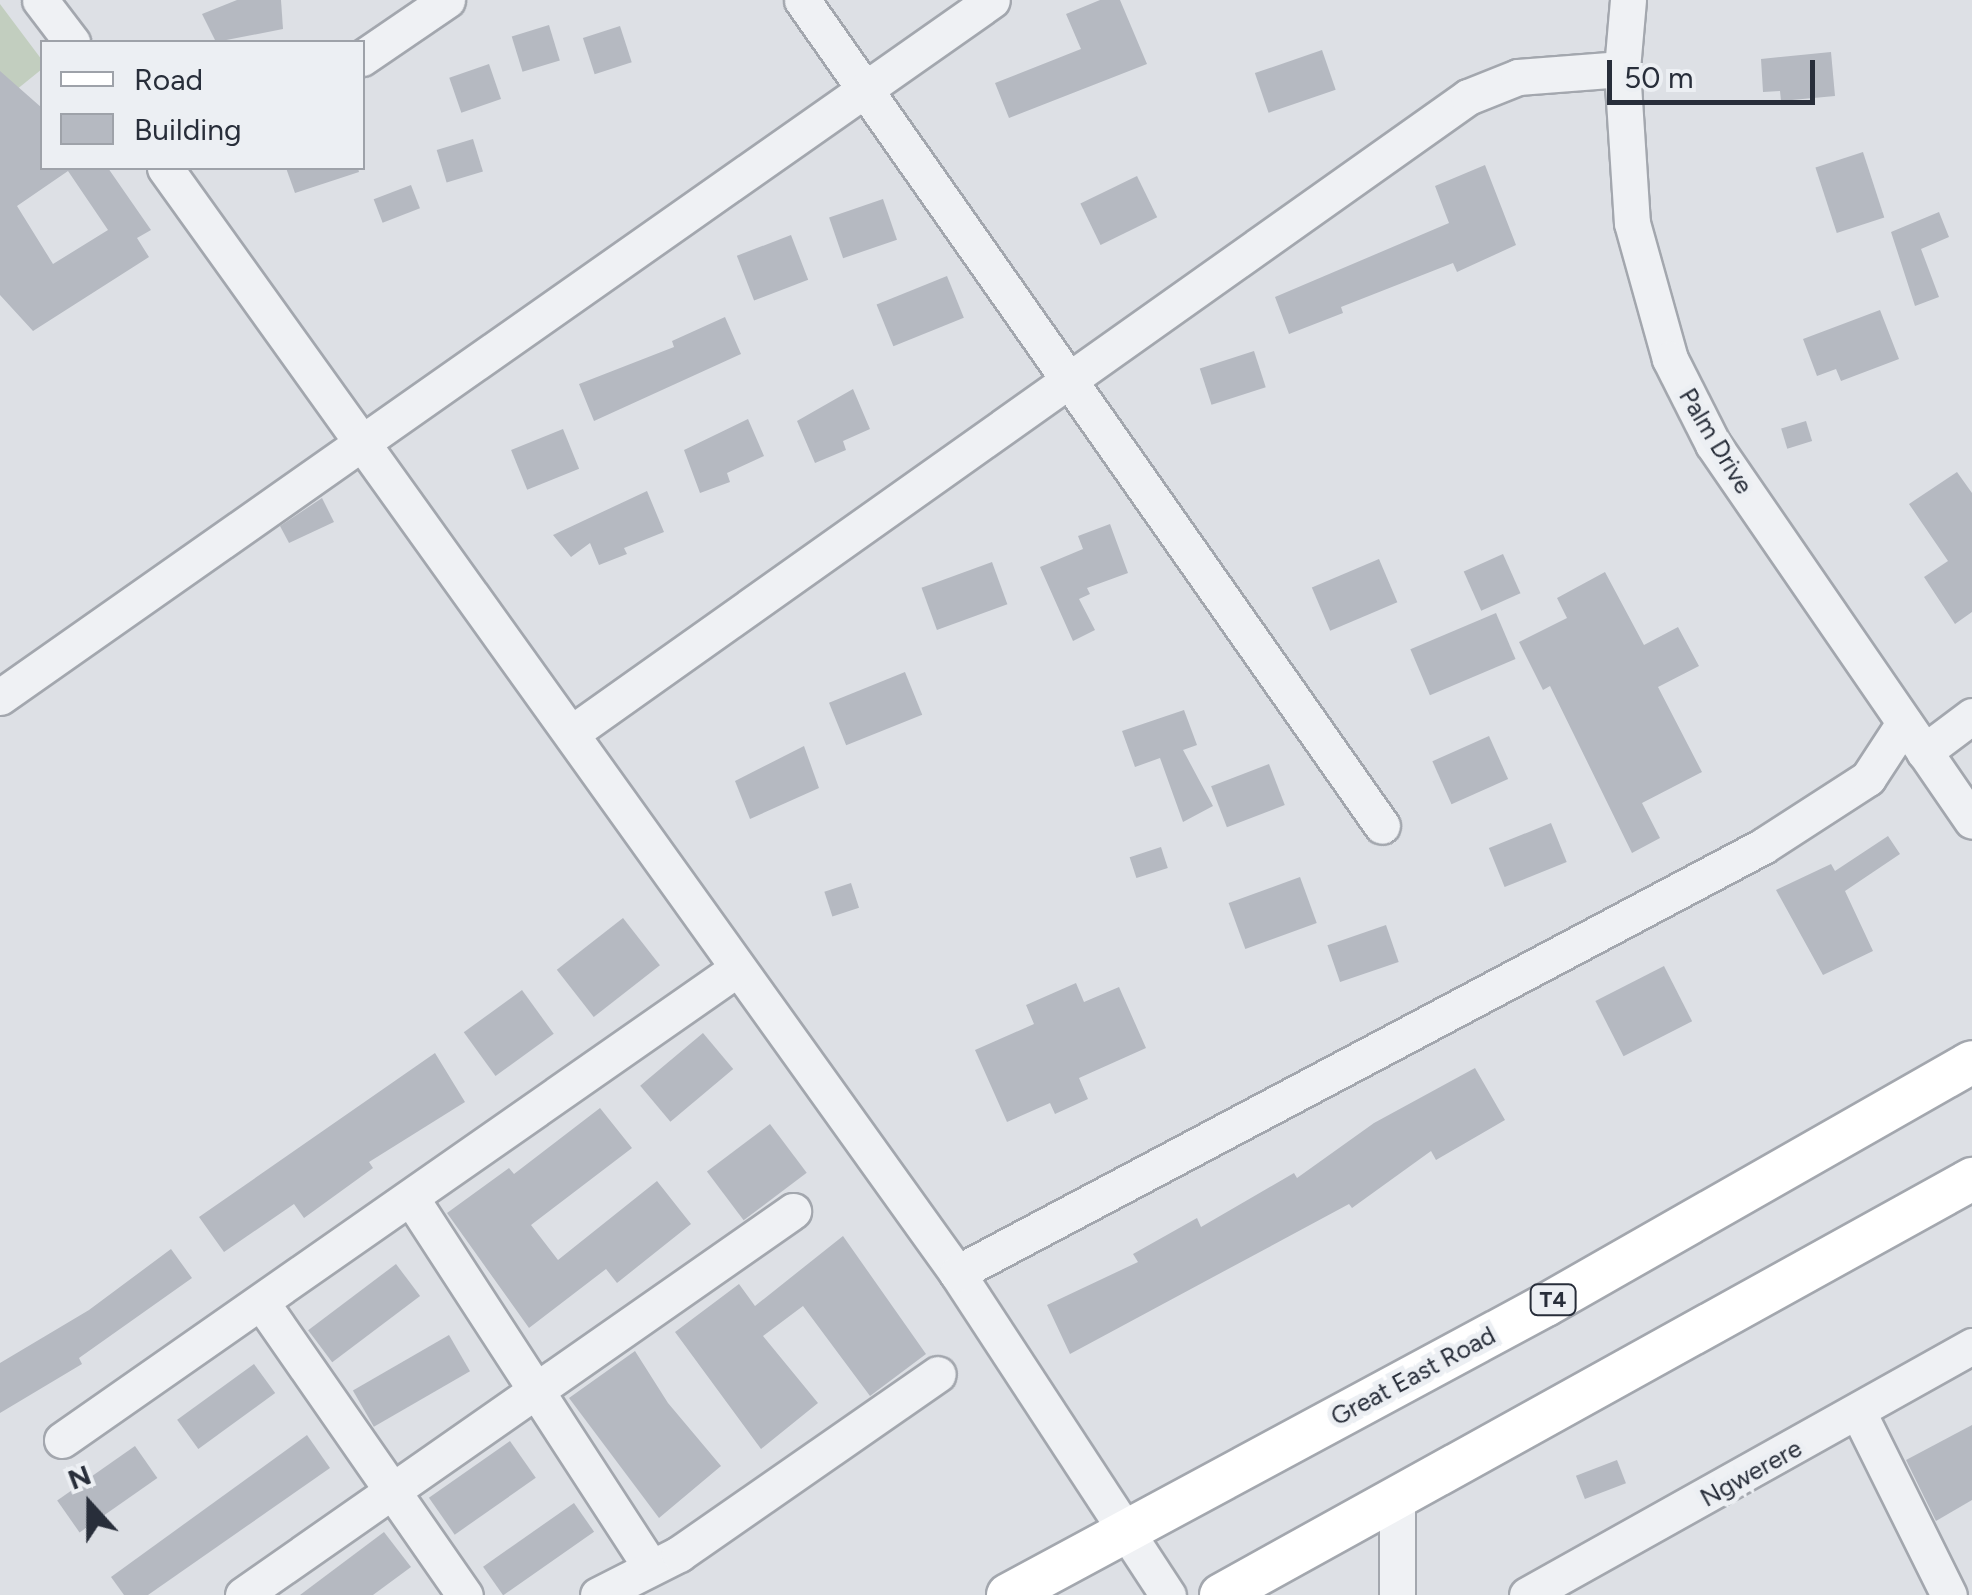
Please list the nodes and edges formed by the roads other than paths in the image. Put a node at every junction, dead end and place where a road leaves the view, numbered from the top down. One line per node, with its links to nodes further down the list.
1 (40, 0): 6 (street)
2 (447, 0): 7 (street)
3 (802, 0): 9 (street)
4 (992, 0): 9 (street)
5 (1628, 0): 8 (street, Palm Drive)
6 (70, 40)
7 (365, 56)
8 (1622, 69): 11 (street); 16 (street, Palm Drive)
9 (865, 88): 11 (street); 12 (street)
10 (165, 170): 12 (street)
11 (1074, 382): 15 (street); 18 (street)
12 (363, 438): 13 (street); 15 (street)
13 (0, 697)
14 (1972, 716): 16 (street)
15 (573, 732): 19 (street)
16 (1914, 737): 17 (street, Palm Drive); 24 (street)
17 (1972, 821)
18 (1382, 826)
19 (738, 968): 22 (street); 24 (street)
20 (1972, 1062): 33 (main road, Great East Road / T4)
21 (1972, 1178): 32 (main road)
22 (411, 1198): 25 (street); 28 (street)
23 (793, 1211): 28 (street)
24 (957, 1273): 33 (street)
25 (261, 1302): 30 (street); 31 (street)
26 (1972, 1346): 29 (street, Ngwerere)
27 (938, 1374): 34 (street)
28 (535, 1390): 31 (street); 34 (street)
29 (1859, 1414): 42 (street, Ngwerere); 43 (street)
30 (62, 1440)
31 (395, 1490): 35 (street); 36 (street)
32 (1397, 1498): 40 (main road); 41 (street)
33 (1129, 1529): 38 (main road, Great East Road / T4); 39 (street)
34 (649, 1565): 37 (street)
35 (244, 1595)
36 (465, 1595)
37 (598, 1595)
38 (1008, 1595)
39 (1168, 1595)
40 (1221, 1595)
41 (1397, 1595)
42 (1527, 1595)
43 (1949, 1595)

